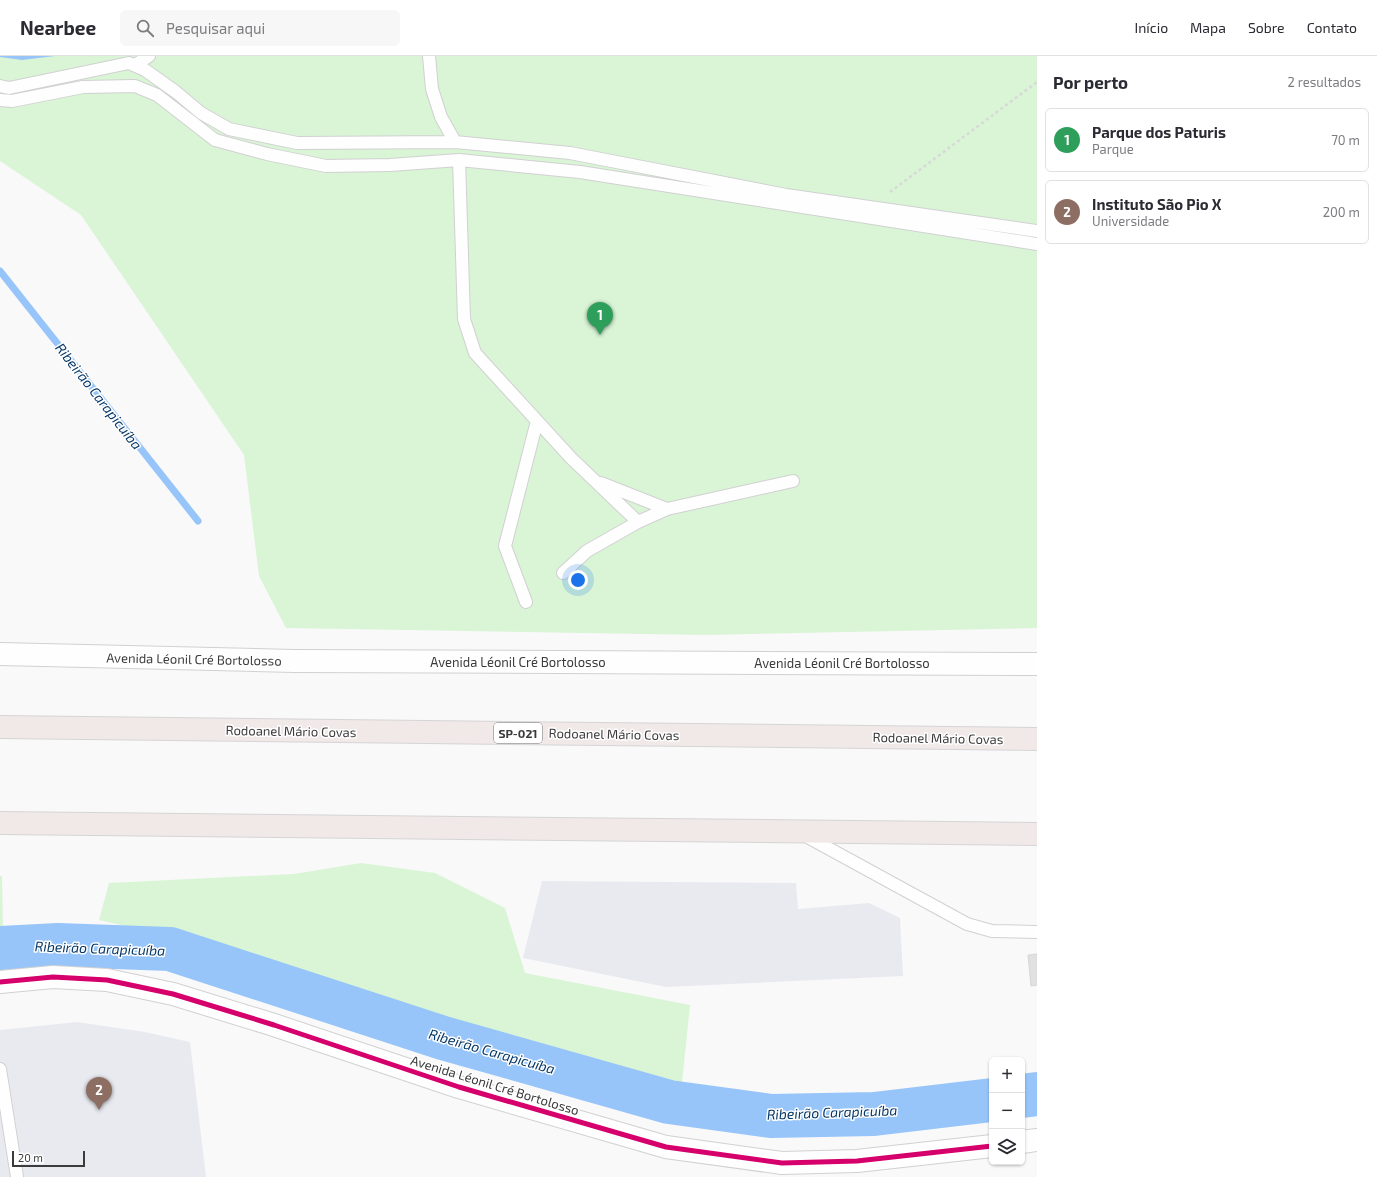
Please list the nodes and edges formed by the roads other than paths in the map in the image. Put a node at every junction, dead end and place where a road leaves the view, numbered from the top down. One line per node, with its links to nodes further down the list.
1 (149, 56): 3 (lane)
2 (429, 56): 6 (lane)
3 (135, 65): 4 (lane); 6 (lane)
4 (0, 86)
5 (0, 100): 7 (lane)
6 (455, 142): 8 (lane)
7 (459, 160): 9 (lane); 10 (lane)
8 (1037, 231)
9 (1037, 244)
10 (537, 421): 11 (lane); 16 (lane)
11 (594, 480): 13 (lane); 14 (lane)
12 (793, 481): 13 (lane)
13 (667, 509): 14 (lane)
14 (638, 522): 15 (lane)
15 (563, 573)
16 (526, 602)
17 (0, 654): 18 (main road, Avenida Léonil Cré Bortolosso)
18 (1037, 664)
19 (0, 727): 20 (highway, Rodoanel Mário Covas / SP-021)
20 (1037, 739)
21 (0, 823): 22 (highway)
22 (798, 831): 23 (highway); 24 (lane)
23 (1037, 834)
24 (1037, 932)
25 (0, 982): 29 (main road, Avenida Léonil Cré Bortolosso)
26 (0, 1069): 30 (lane)
27 (1037, 1140): 28 (main road)
28 (1025, 1142)
29 (989, 1146)
30 (17, 1177)

